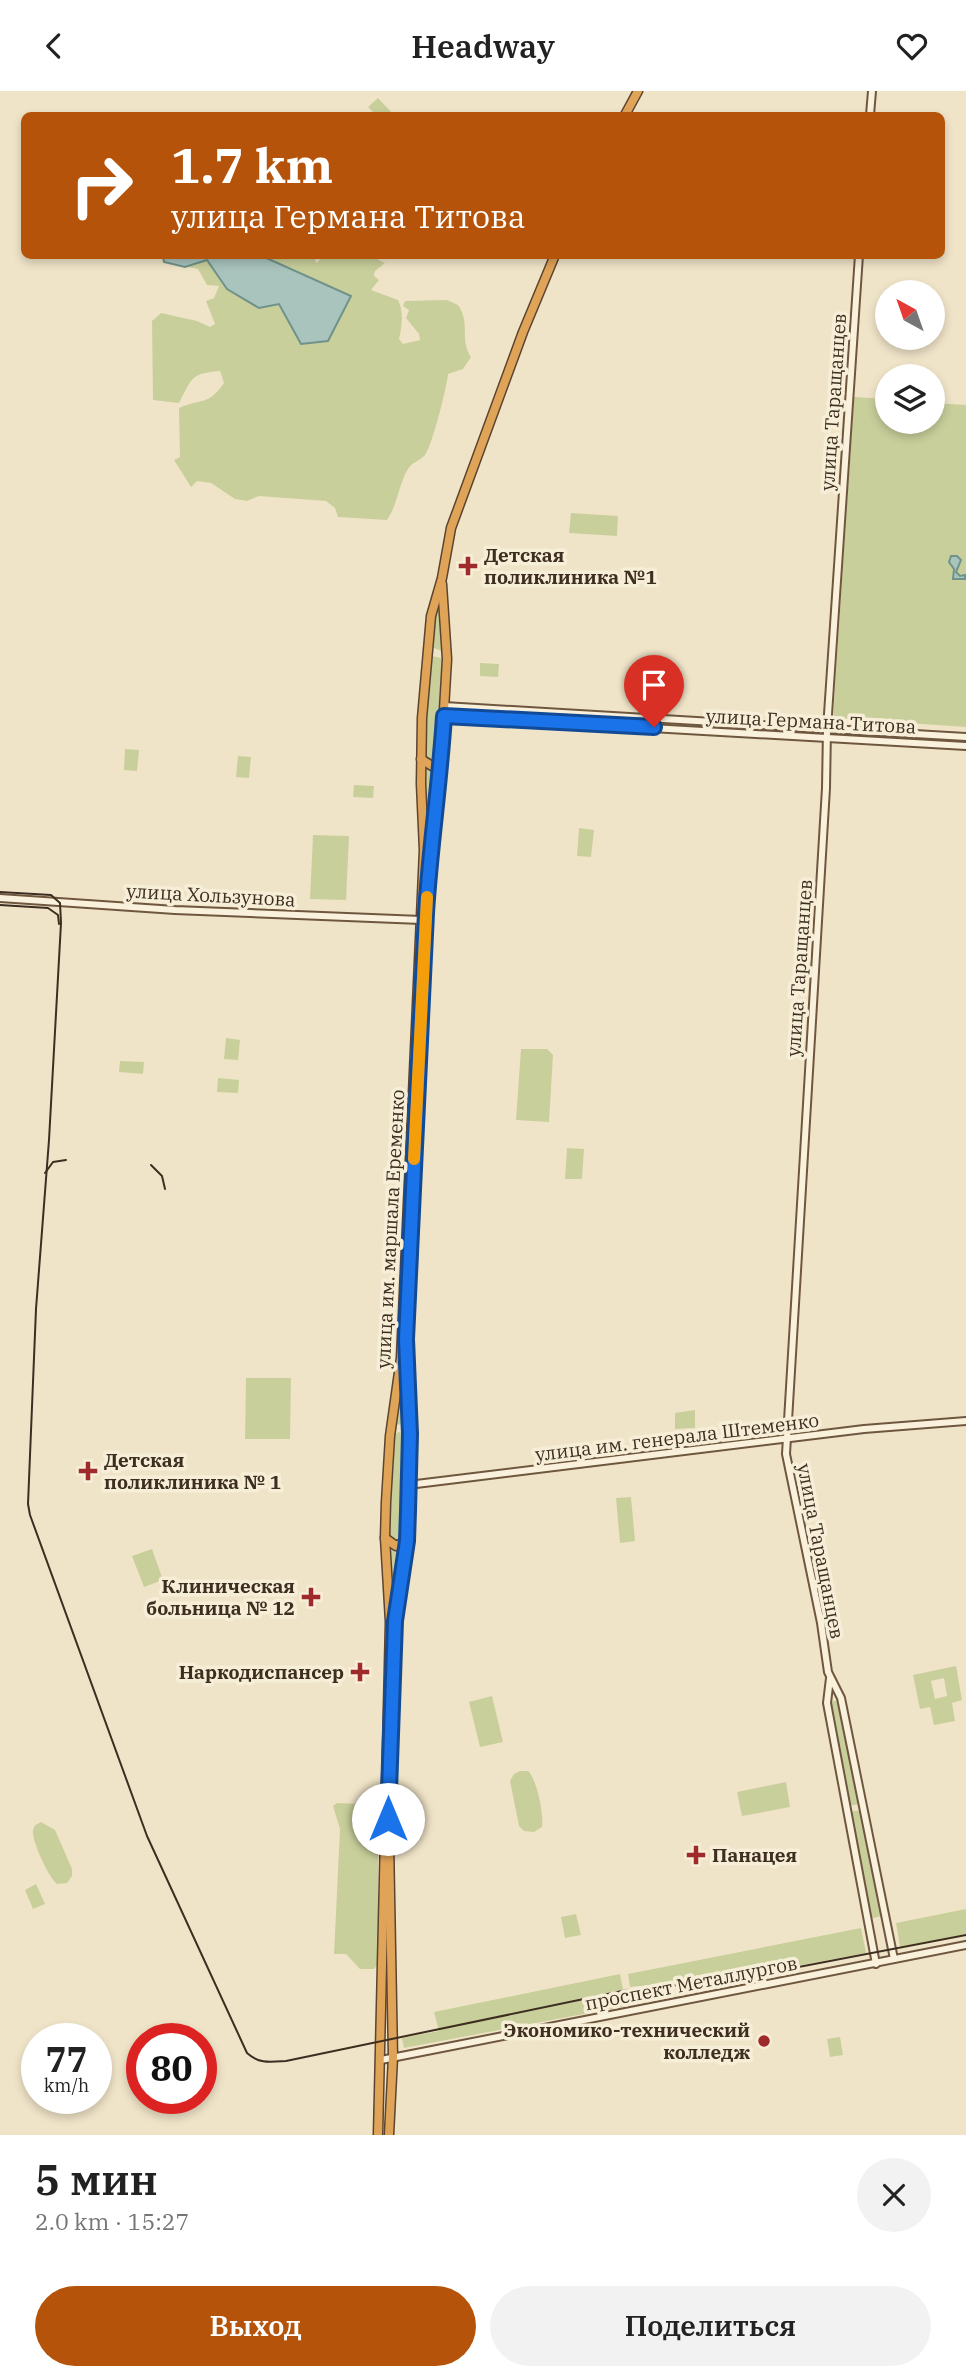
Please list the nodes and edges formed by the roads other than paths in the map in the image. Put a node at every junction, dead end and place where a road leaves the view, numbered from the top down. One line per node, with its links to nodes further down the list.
1 (638, 91): 3 (highway)
2 (872, 91): 4 (street)
3 (627, 112)
4 (870, 112)
5 (553, 259): 7 (highway, улица им. маршала Еременко)
6 (859, 259): 13 (street, улица Таращанцев)
7 (442, 578): 8 (highway, улица им. маршала Еременко); 9 (highway, улица им. маршала Еременко)
8 (426, 656): 9 (highway); 18 (highway, улица им. маршала Еременко)
9 (447, 659): 10 (highway, улица им. маршала Еременко)
10 (444, 706): 11 (highway, улица им. маршала Еременко); 12 (street, улица Германа Титова)
11 (444, 716): 14 (street, улица Германа Титова); 19 (highway, улица им. маршала Еременко)
12 (691, 720): 13 (street, улица Германа Титова); 14 (street)
13 (827, 729): 15 (street, улица Германа Титова); 16 (street, улица Таращанцев)
14 (691, 730): 16 (street, улица Германа Титова)
15 (966, 737)
16 (827, 738): 17 (street, улица Германа Титова); 27 (street, улица Таращанцев)
17 (966, 746)
18 (421, 759): 19 (highway); 21 (highway, улица им. маршала Еременко)
19 (441, 760): 25 (highway, улица им. маршала Еременко)
20 (0, 898): 21 (street, улица Хользунова)
21 (421, 920): 26 (highway, улица им. маршала Еременко)
22 (966, 1416): 23 (street, улица им. генерала Штеменко)
23 (949, 1421): 24 (street, улица им. генерала Штеменко); 27 (street, улица им. генерала Штеменко)
24 (966, 1422)
25 (410, 1434): 26 (highway); 28 (highway, улица им. маршала Еременко)
26 (390, 1436): 29 (highway, улица им. маршала Еременко)
27 (787, 1440): 28 (street, улица им. генерала Штеменко); 31 (street, улица Таращанцев)
28 (408, 1485): 30 (highway, улица им. маршала Еременко)
29 (385, 1538): 30 (highway); 35 (highway, улица им. маршала Еременко)
30 (407, 1541): 36 (highway, улица им. маршала Еременко)
31 (830, 1678): 33 (street, улица Таращанцев); 34 (street, улица Таращанцев)
32 (966, 1945): 33 (street, проспект Металлургов)
33 (894, 1959): 34 (street, проспект Металлургов)
34 (876, 1964): 37 (street, проспект Металлургов)
35 (380, 1981): 36 (highway); 38 (highway, улица им. маршала Еременко)
36 (392, 1981): 37 (highway, улица им. маршала Еременко)
37 (393, 2057): 38 (street, проспект Металлургов); 40 (highway, улица им. маршала Еременко)
38 (381, 2060): 39 (highway, улица им. маршала Еременко)
39 (378, 2116): 40 (highway); 41 (highway, улица им. маршала Еременко)
40 (391, 2116): 42 (highway, улица им. маршала Еременко)
41 (378, 2135)
42 (388, 2135)

